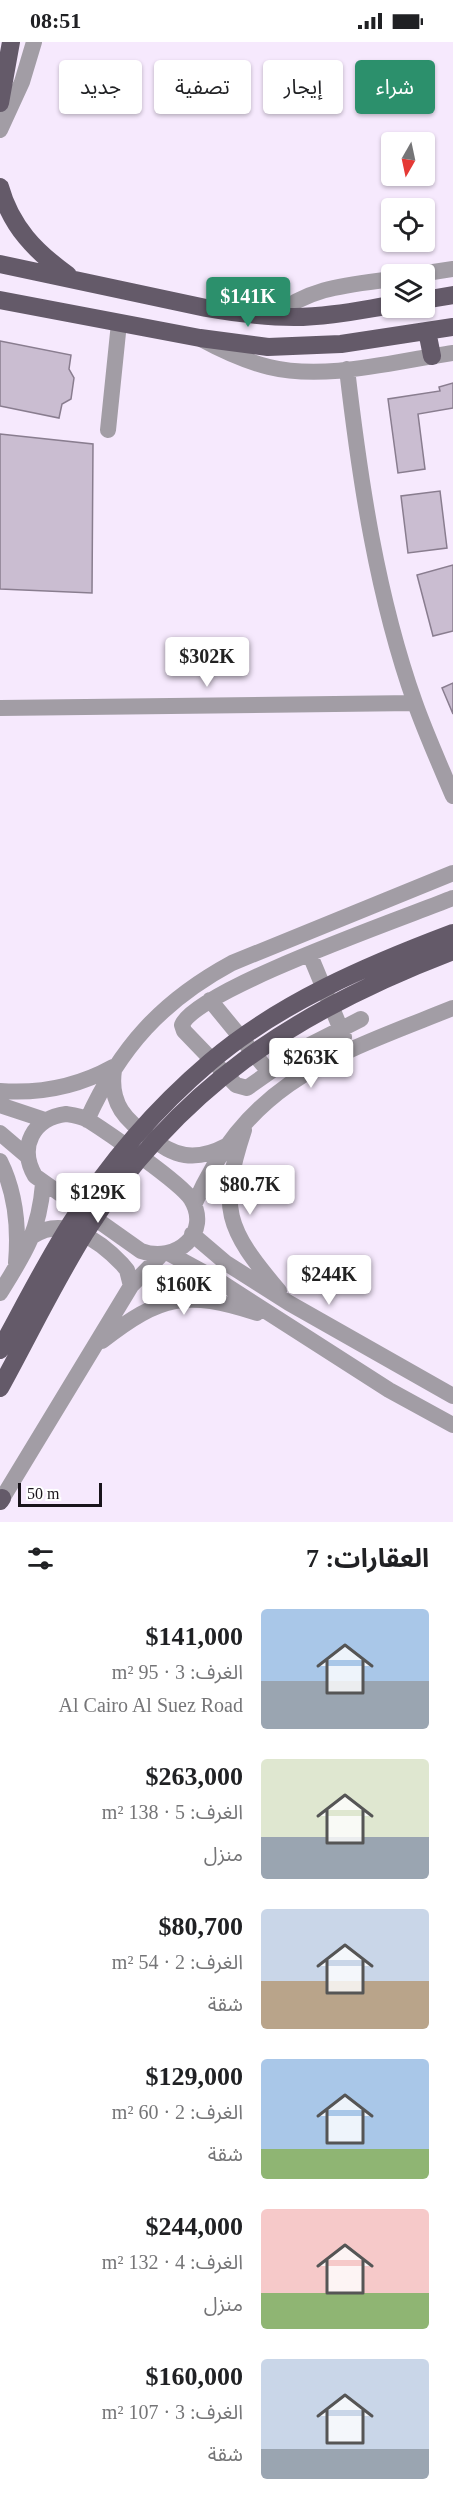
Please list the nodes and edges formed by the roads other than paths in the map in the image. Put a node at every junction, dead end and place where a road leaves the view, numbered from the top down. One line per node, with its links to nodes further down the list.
1 (11, 42): 3 (main road)
2 (34, 42): 4 (street)
3 (0, 103)
4 (0, 130)
5 (0, 187): 9 (main road)
6 (0, 264): 9 (main road)
7 (453, 269): 8 (street)
8 (435, 272)
9 (74, 280): 15 (main road)
10 (381, 281): 16 (street)
11 (453, 295): 12 (main road)
12 (435, 298)
13 (0, 300): 17 (main road)
14 (381, 307): 16 (main road)
15 (239, 313): 16 (main road); 21 (main road)
16 (274, 316): 22 (main road)
17 (119, 323): 20 (main road); 26 (street)
18 (453, 327): 19 (main road)
19 (427, 331): 22 (main road); 24 (main road)
20 (200, 338): 21 (main road); 25 (street)
21 (234, 343): 22 (main road)
22 (268, 347)
23 (453, 353): 24 (street)
24 (432, 356): 25 (street)
25 (347, 369): 27 (street)
26 (108, 430)
27 (415, 703): 28 (street); 29 (street)
28 (0, 708)
29 (453, 796)
30 (453, 873): 32 (street)
31 (453, 898): 34 (street)
32 (349, 916): 34 (street); 38 (street)
33 (453, 933): 37 (main road)
34 (335, 945): 36 (street)
35 (453, 951): 37 (main road)
36 (310, 955): 39 (street); 42 (street)
37 (352, 984): 60 (main road)
38 (170, 1004): 39 (street); 44 (street)
39 (203, 1005): 45 (street); 45 (street)
40 (453, 1008): 43 (street)
41 (361, 1019): 42 (street)
42 (340, 1029): 43 (street); 45 (street)
43 (349, 1050): 50 (street)
44 (114, 1066): 46 (street); 49 (street); 52 (street)
45 (269, 1072)
46 (0, 1091)
47 (0, 1105): 48 (street)
48 (45, 1120): 49 (street); 53 (street)
49 (87, 1120): 56 (street)
50 (247, 1120): 52 (street); 64 (street)
51 (0, 1133): 53 (street)
52 (226, 1146): 56 (street)
53 (27, 1156): 55 (street)
54 (0, 1161): 61 (street)
55 (42, 1184): 58 (street); 59 (street)
56 (194, 1205): 57 (street)
57 (192, 1234): 59 (street); 64 (street)
58 (33, 1236): 61 (street); 62 (street)
59 (165, 1255): 62 (street); 65 (street)
60 (56, 1264): 67 (main road); 68 (main road)
61 (16, 1267): 63 (street)
62 (131, 1286): 66 (street)
63 (0, 1293)
64 (290, 1303): 69 (street)
65 (279, 1320): 66 (street); 70 (street)
66 (94, 1347): 71 (street)
67 (0, 1350)
68 (0, 1388)
69 (453, 1396)
70 (453, 1425)
71 (1, 1500)

